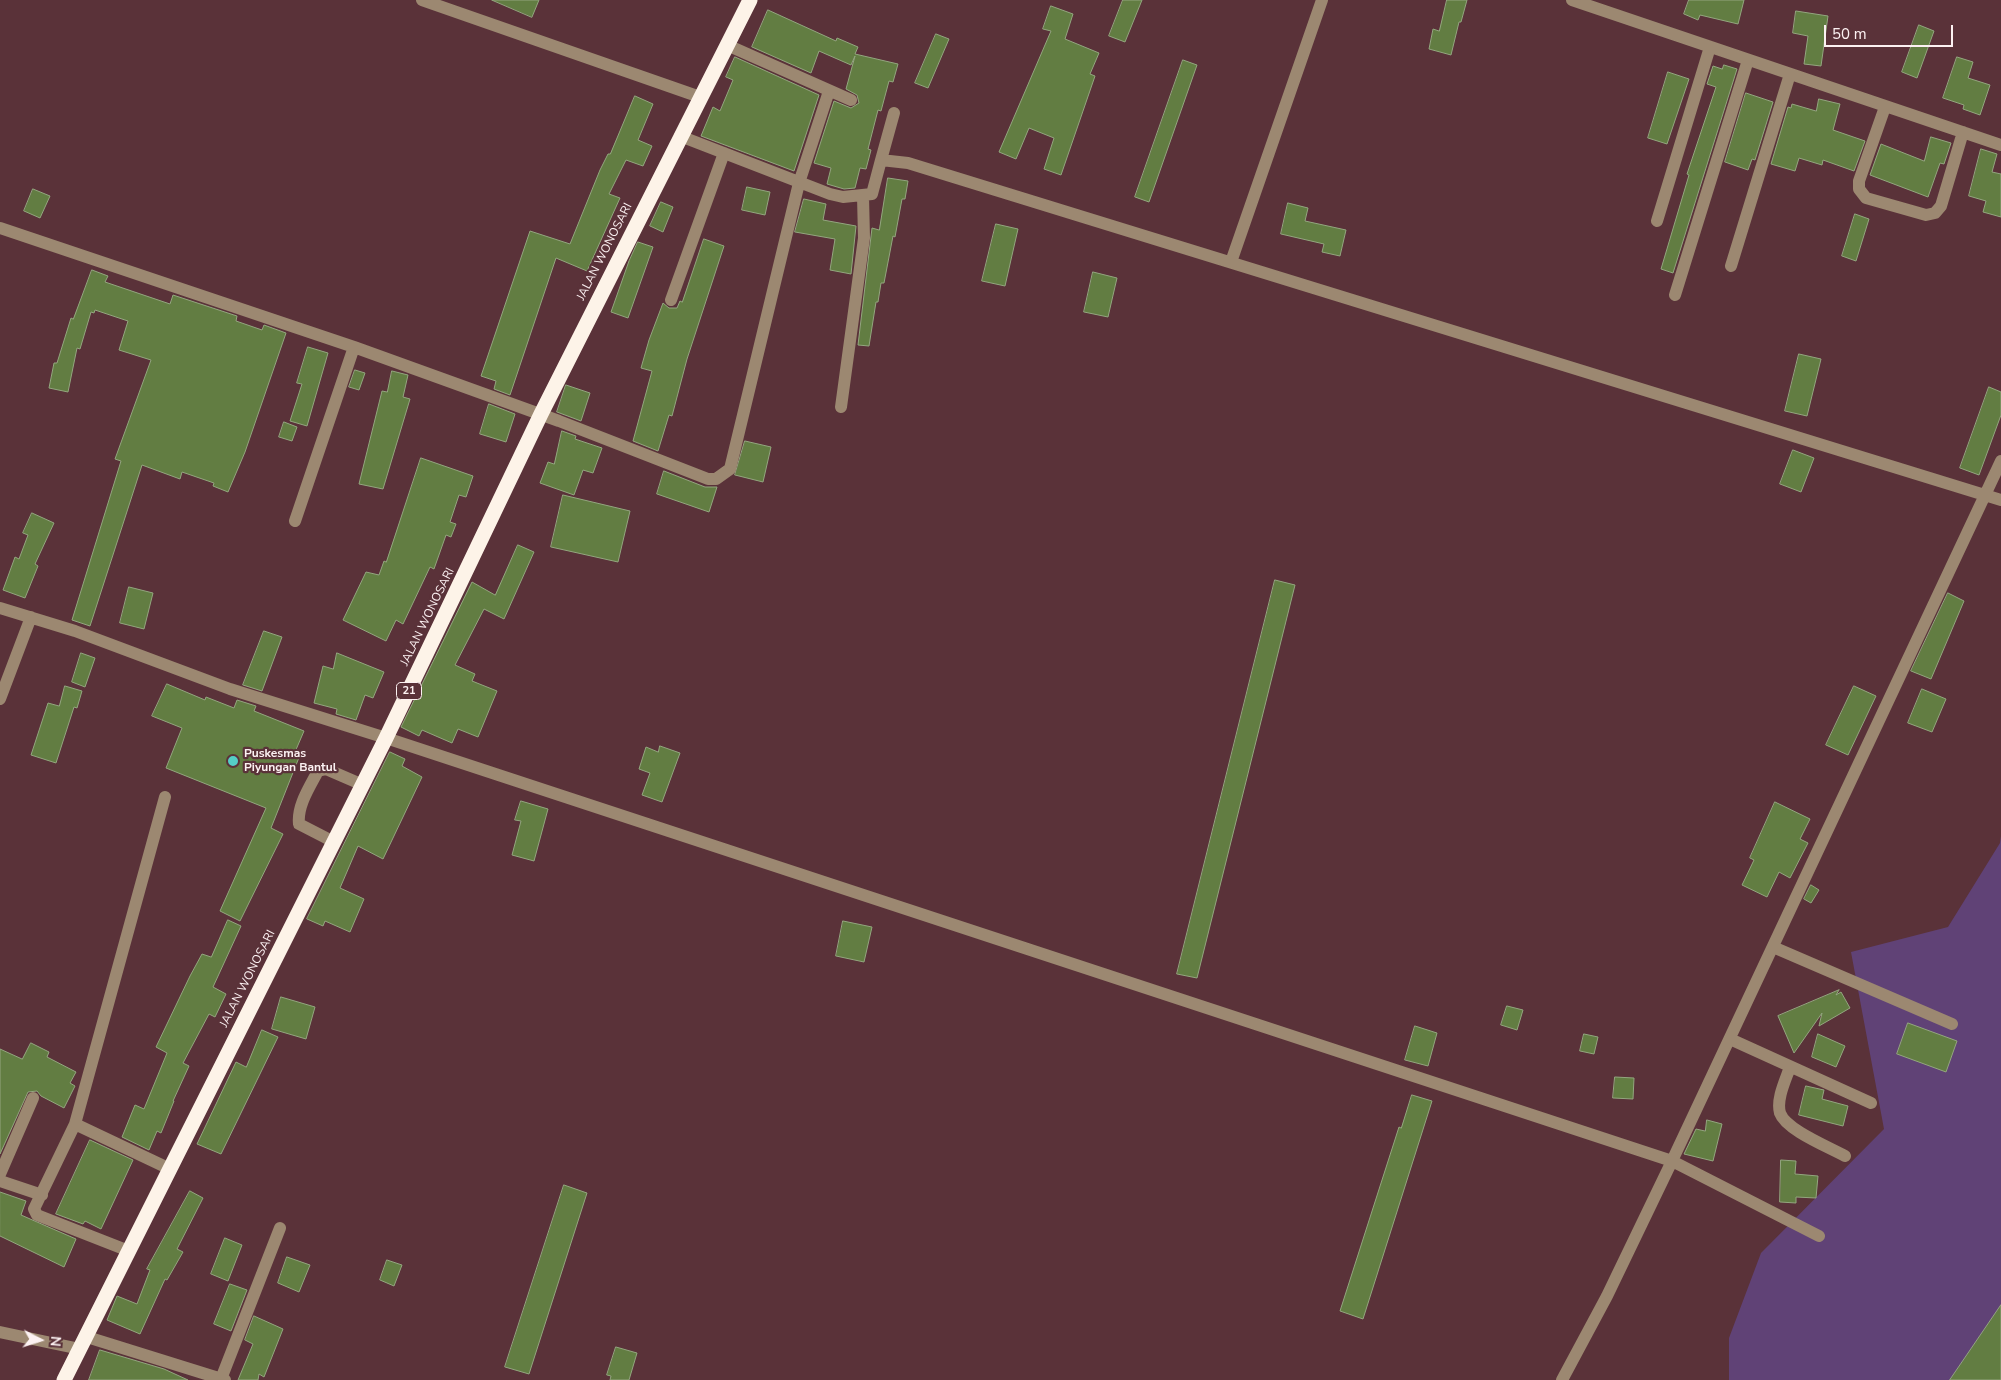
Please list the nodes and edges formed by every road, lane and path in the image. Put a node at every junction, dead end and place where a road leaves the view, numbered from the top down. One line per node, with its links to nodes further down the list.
1 (422, 0): 11 (street)
2 (750, 0): 6 (highway, JALAN WONOSARI / 21)
3 (1322, 0): 24 (street)
4 (1592, 0): 5 (street)
5 (1575, 1): 7 (street)
6 (727, 45): 10 (street); 11 (highway, JALAN WONOSARI / 21)
7 (1710, 47): 8 (street); 22 (street)
8 (1748, 60): 9 (street); 26 (street)
9 (1790, 74): 13 (street); 25 (street)
10 (829, 91): 12 (street); 20 (street)
11 (700, 98): 16 (highway, JALAN WONOSARI / 21)
12 (850, 100)
13 (1885, 107): 15 (street); 15 (street)
14 (894, 113): 19 (street)
15 (1963, 132): 17 (street)
16 (680, 136): 18 (street); 30 (highway, JALAN WONOSARI / 21)
17 (2001, 145)
18 (724, 153): 20 (street); 27 (street)
19 (881, 160): 21 (street); 24 (street)
20 (799, 183): 21 (street); 30 (street)
21 (863, 196): 29 (street)
22 (1657, 221)
23 (0, 228): 28 (street)
24 (1231, 262): 32 (street)
25 (1731, 266)
26 (1675, 294)
27 (672, 300)
28 (354, 347): 30 (street); 34 (street)
29 (841, 407)
30 (541, 414): 38 (highway, JALAN WONOSARI / 21)
31 (2001, 462): 32 (street)
32 (1985, 494): 33 (street); 42 (street)
33 (2001, 500)
34 (295, 521)
35 (0, 608): 36 (street)
36 (31, 617): 37 (street); 38 (street)
37 (0, 699)
38 (386, 738): 39 (highway, JALAN WONOSARI / 21); 50 (street)
39 (363, 785): 41 (highway, JALAN WONOSARI / 21); 41 (street)
40 (165, 797): 48 (street)
41 (334, 842): 51 (highway, JALAN WONOSARI / 21)
42 (1773, 947): 43 (street); 44 (street)
43 (1952, 1024)
44 (1730, 1039): 45 (street); 50 (street)
45 (1790, 1066): 47 (street); 49 (street)
46 (33, 1098): 52 (street)
47 (1871, 1103)
48 (75, 1124): 51 (street); 54 (street)
49 (1845, 1156)
50 (1672, 1161): 56 (street); 62 (street)
51 (170, 1169): 57 (highway, JALAN WONOSARI / 21)
52 (0, 1174)
53 (0, 1180): 54 (street)
54 (42, 1195): 57 (street)
55 (280, 1228): 60 (street)
56 (1819, 1236)
57 (129, 1251): 59 (highway, JALAN WONOSARI / 21)
58 (0, 1332): 59 (street)
59 (83, 1343): 60 (street); 61 (highway, JALAN WONOSARI / 21)
60 (223, 1379)
61 (64, 1380)
62 (1562, 1380)

